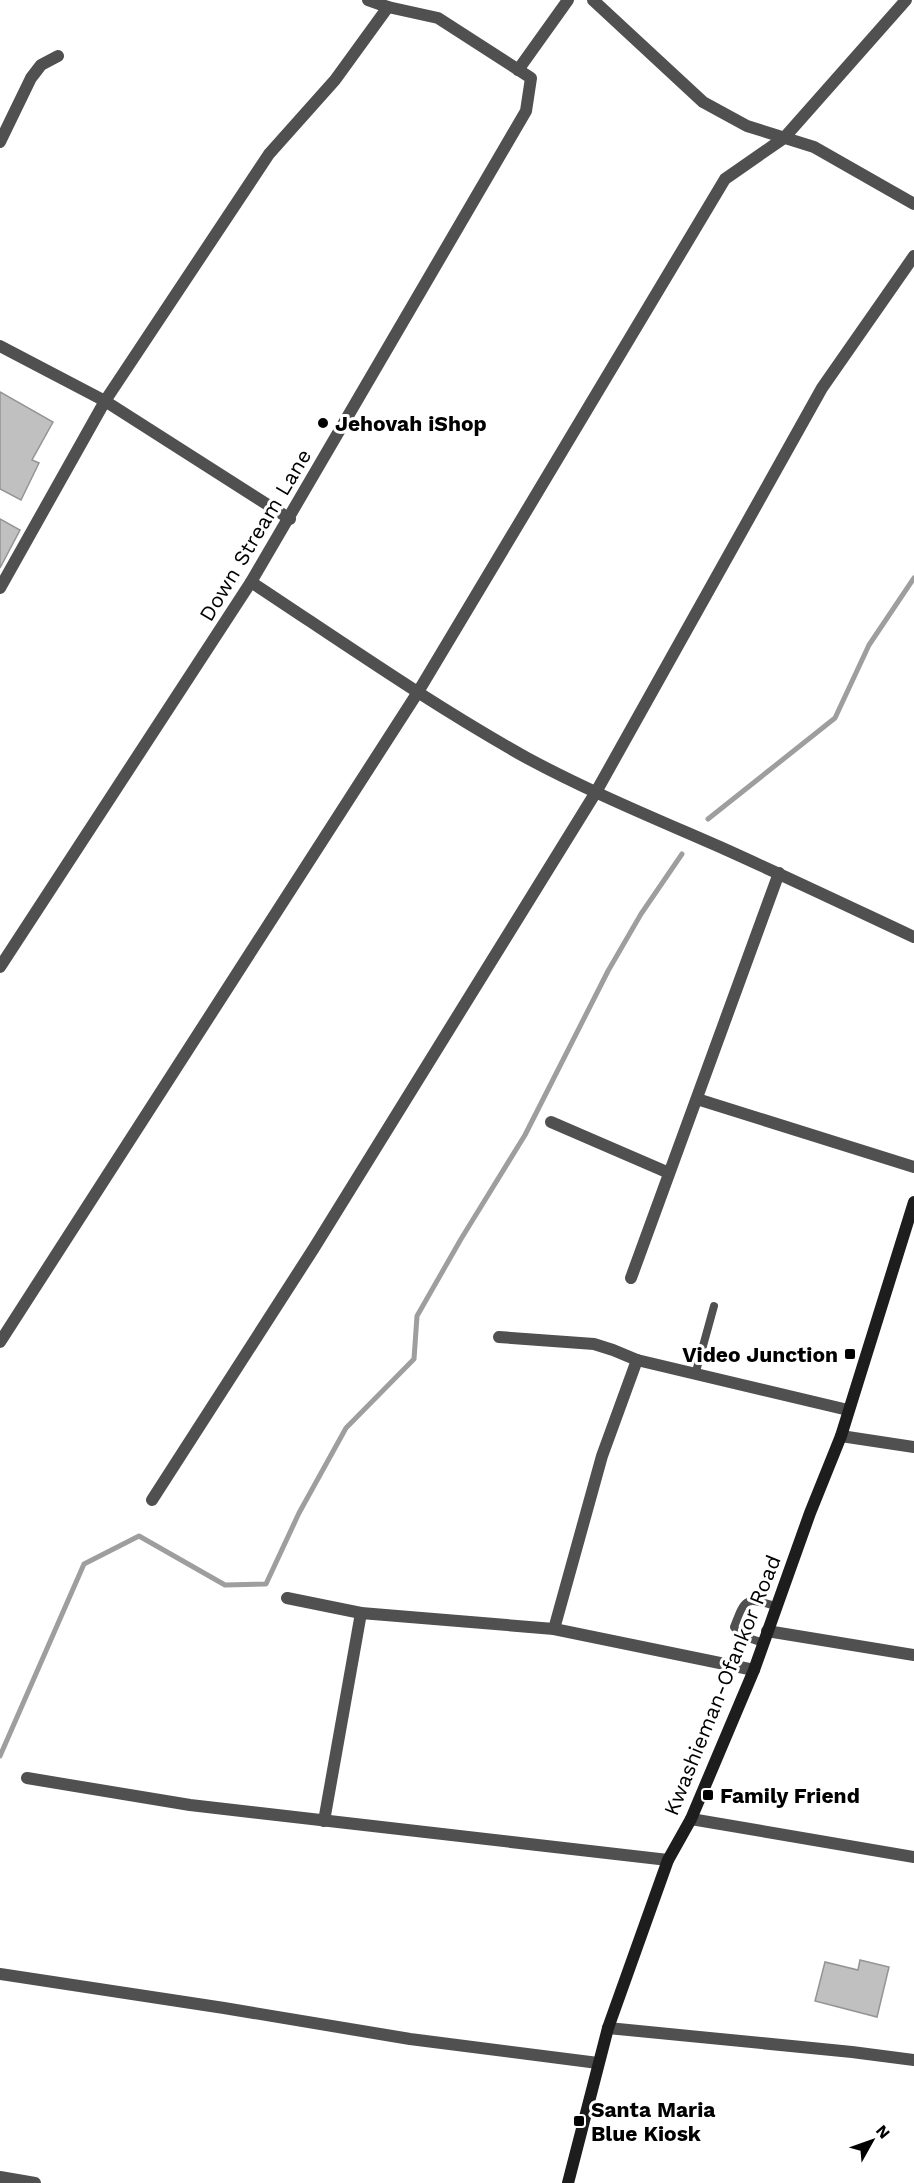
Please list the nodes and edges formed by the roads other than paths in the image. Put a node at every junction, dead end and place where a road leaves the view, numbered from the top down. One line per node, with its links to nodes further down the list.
1 (368, 0): 5 (street)
2 (568, 0): 7 (street)
3 (593, 0): 8 (street)
4 (906, 0): 8 (street)
5 (388, 7): 7 (street); 13 (street)
6 (58, 56): 9 (street)
7 (518, 70): 14 (street, Down Stream Lane)
8 (784, 138): 10 (street); 17 (street)
9 (0, 142)
10 (914, 204)
11 (914, 256): 18 (street)
12 (0, 346): 13 (street)
13 (105, 401): 14 (street); 16 (street)
14 (290, 519): 15 (street, Down Stream Lane)
15 (251, 582): 17 (street); 21 (street, Down Stream Lane)
16 (0, 588)
17 (418, 692): 18 (street); 31 (street)
18 (596, 792): 19 (street); 37 (street)
19 (778, 873): 20 (street); 22 (street)
20 (914, 938)
21 (0, 967)
22 (697, 1099): 24 (street); 25 (street)
23 (550, 1122): 25 (street)
24 (914, 1167)
25 (669, 1173): 28 (street)
26 (914, 1202): 27 (main road, Kwashieman-Ofankor Road)
27 (908, 1241): 34 (main road, Kwashieman-Ofankor Road)
28 (631, 1278)
29 (714, 1306): 33 (lane)
30 (499, 1337): 32 (street)
31 (0, 1342)
32 (637, 1360): 33 (street); 41 (street)
33 (695, 1375): 34 (street)
34 (848, 1410): 35 (main road, Kwashieman-Ofankor Road)
35 (841, 1436): 36 (street); 39 (main road, Kwashieman-Ofankor Road)
36 (914, 1447)
37 (152, 1500)
38 (287, 1598): 40 (street)
39 (776, 1606): 42 (main road, Kwashieman-Ofankor Road); 43 (lane)
40 (361, 1613): 41 (street); 48 (street)
41 (554, 1629): 45 (street)
42 (767, 1631): 43 (main road, Kwashieman-Ofankor Road); 44 (street)
43 (763, 1644): 45 (main road, Kwashieman-Ofankor Road)
44 (914, 1655)
45 (754, 1670): 47 (main road, Kwashieman-Ofankor Road)
46 (27, 1778): 48 (street)
47 (691, 1819): 49 (street); 50 (main road, Kwashieman-Ofankor Road)
48 (324, 1821): 50 (street)
49 (914, 1857)
50 (668, 1860): 52 (main road, Kwashieman-Ofankor Road)
51 (0, 1974): 54 (street)
52 (608, 2028): 53 (street); 54 (main road, Kwashieman-Ofankor Road)
53 (914, 2060)
54 (598, 2063): 57 (main road, Kwashieman-Ofankor Road)
55 (0, 2177): 56 (street)
56 (35, 2183)
57 (567, 2183)

